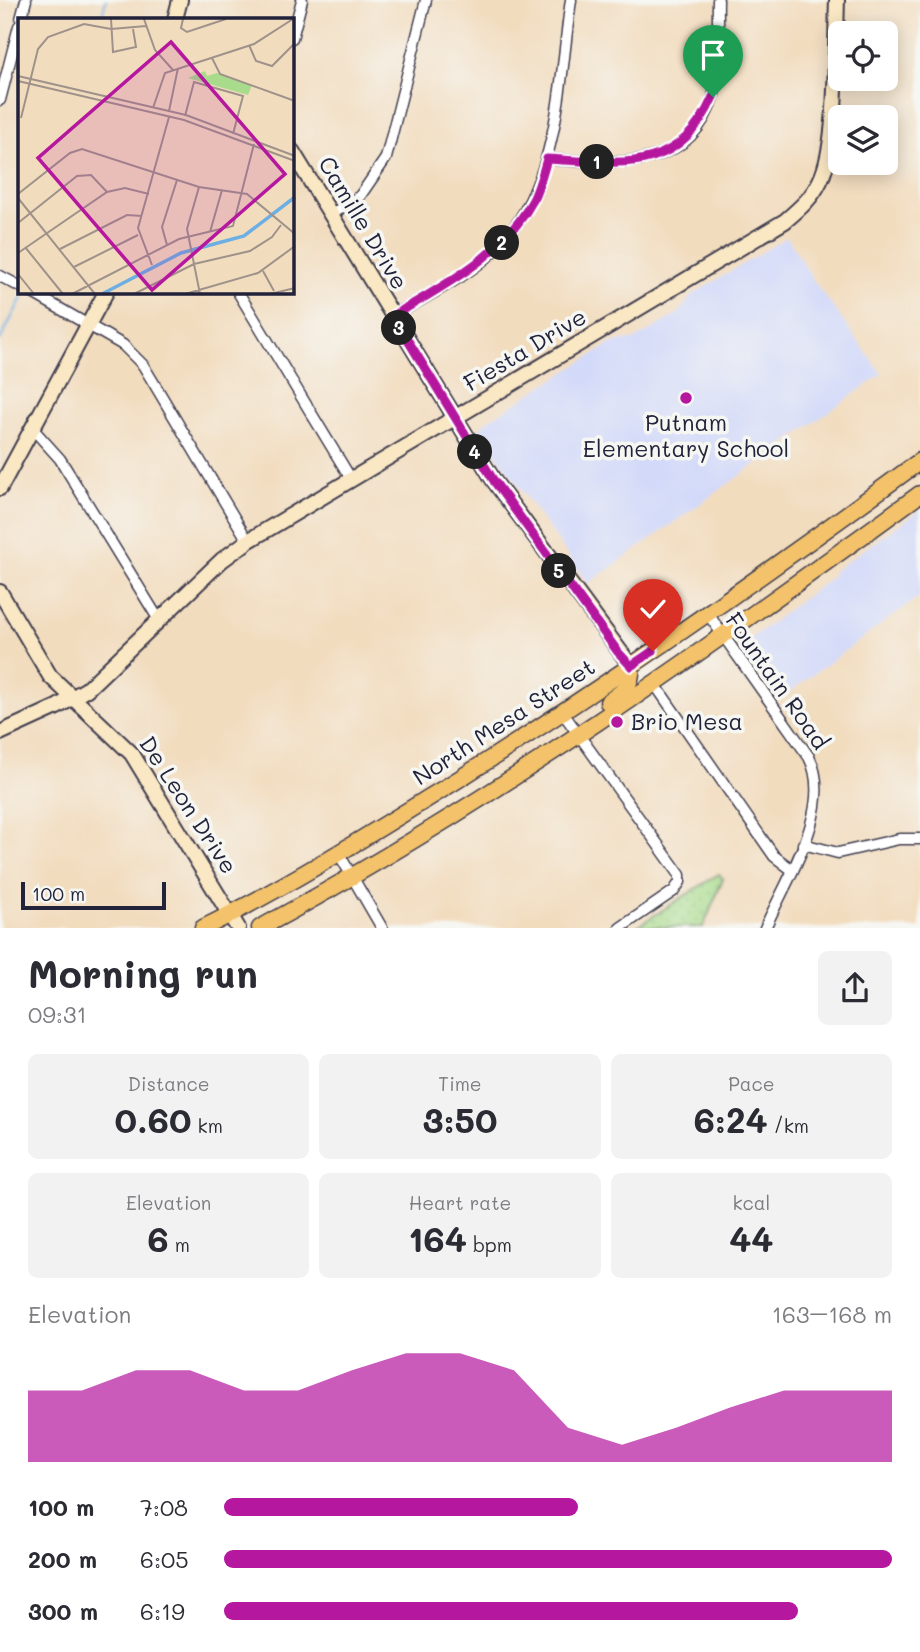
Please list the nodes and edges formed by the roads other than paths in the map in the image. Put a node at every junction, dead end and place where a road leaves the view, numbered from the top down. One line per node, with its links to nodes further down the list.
1 (26, 0): 8 (street)
2 (180, 0): 9 (street)
3 (302, 0): 11 (street)
4 (426, 0): 15 (street)
5 (571, 0): 14 (street)
6 (718, 0): 14 (street)
7 (837, 0): 23 (street, Fiesta Drive)
8 (21, 18)
9 (175, 18)
10 (18, 30): 12 (street)
11 (294, 30)
12 (0, 100)
13 (294, 154): 15 (street, Camille Drive)
14 (547, 159): 21 (street)
15 (332, 214): 21 (street, Camille Drive)
16 (0, 276): 17 (street)
17 (18, 285)
18 (33, 294): 22 (street)
19 (105, 294): 22 (street)
20 (239, 294): 27 (street)
21 (393, 316): 23 (street, Camille Drive)
22 (89, 325): 24 (street); 30 (street)
23 (453, 419): 27 (street, Fiesta Drive); 35 (street, Camille Drive)
24 (33, 429): 28 (street); 33 (street)
25 (920, 461): 26 (main road, North Mesa Street)
26 (903, 474): 29 (main road); 32 (main road, North Mesa Street)
27 (351, 479): 30 (street, Fiesta Drive)
28 (0, 488)
29 (919, 495): 34 (main road)
30 (248, 541): 33 (street, Fiesta Drive)
31 (1, 596): 37 (street, De Leon Drive)
32 (708, 614): 34 (street, Fountain Road); 35 (main road, North Mesa Street)
33 (159, 620): 37 (street, Fiesta Drive)
34 (722, 636): 36 (main road); 42 (street, Fountain Road)
35 (631, 666): 36 (main road); 38 (main road, North Mesa Street); 39 (main road)
36 (659, 680): 39 (main road); 44 (street)
37 (73, 699): 40 (street, Fiesta Drive); 46 (street, De Leon Drive)
38 (563, 712): 39 (street); 43 (main road, North Mesa Street)
39 (584, 731): 45 (main road); 50 (street)
40 (0, 733)
41 (920, 839): 42 (street)
42 (803, 844): 44 (street, Fountain Road)
43 (339, 854): 45 (street); 46 (main road, North Mesa Street)
44 (791, 869): 51 (street, Fountain Road)
45 (352, 877): 48 (main road); 49 (street)
46 (234, 921): 47 (main road, North Mesa Street)
47 (203, 928)
48 (260, 928)
49 (382, 928)
50 (620, 928)
51 (765, 928)

